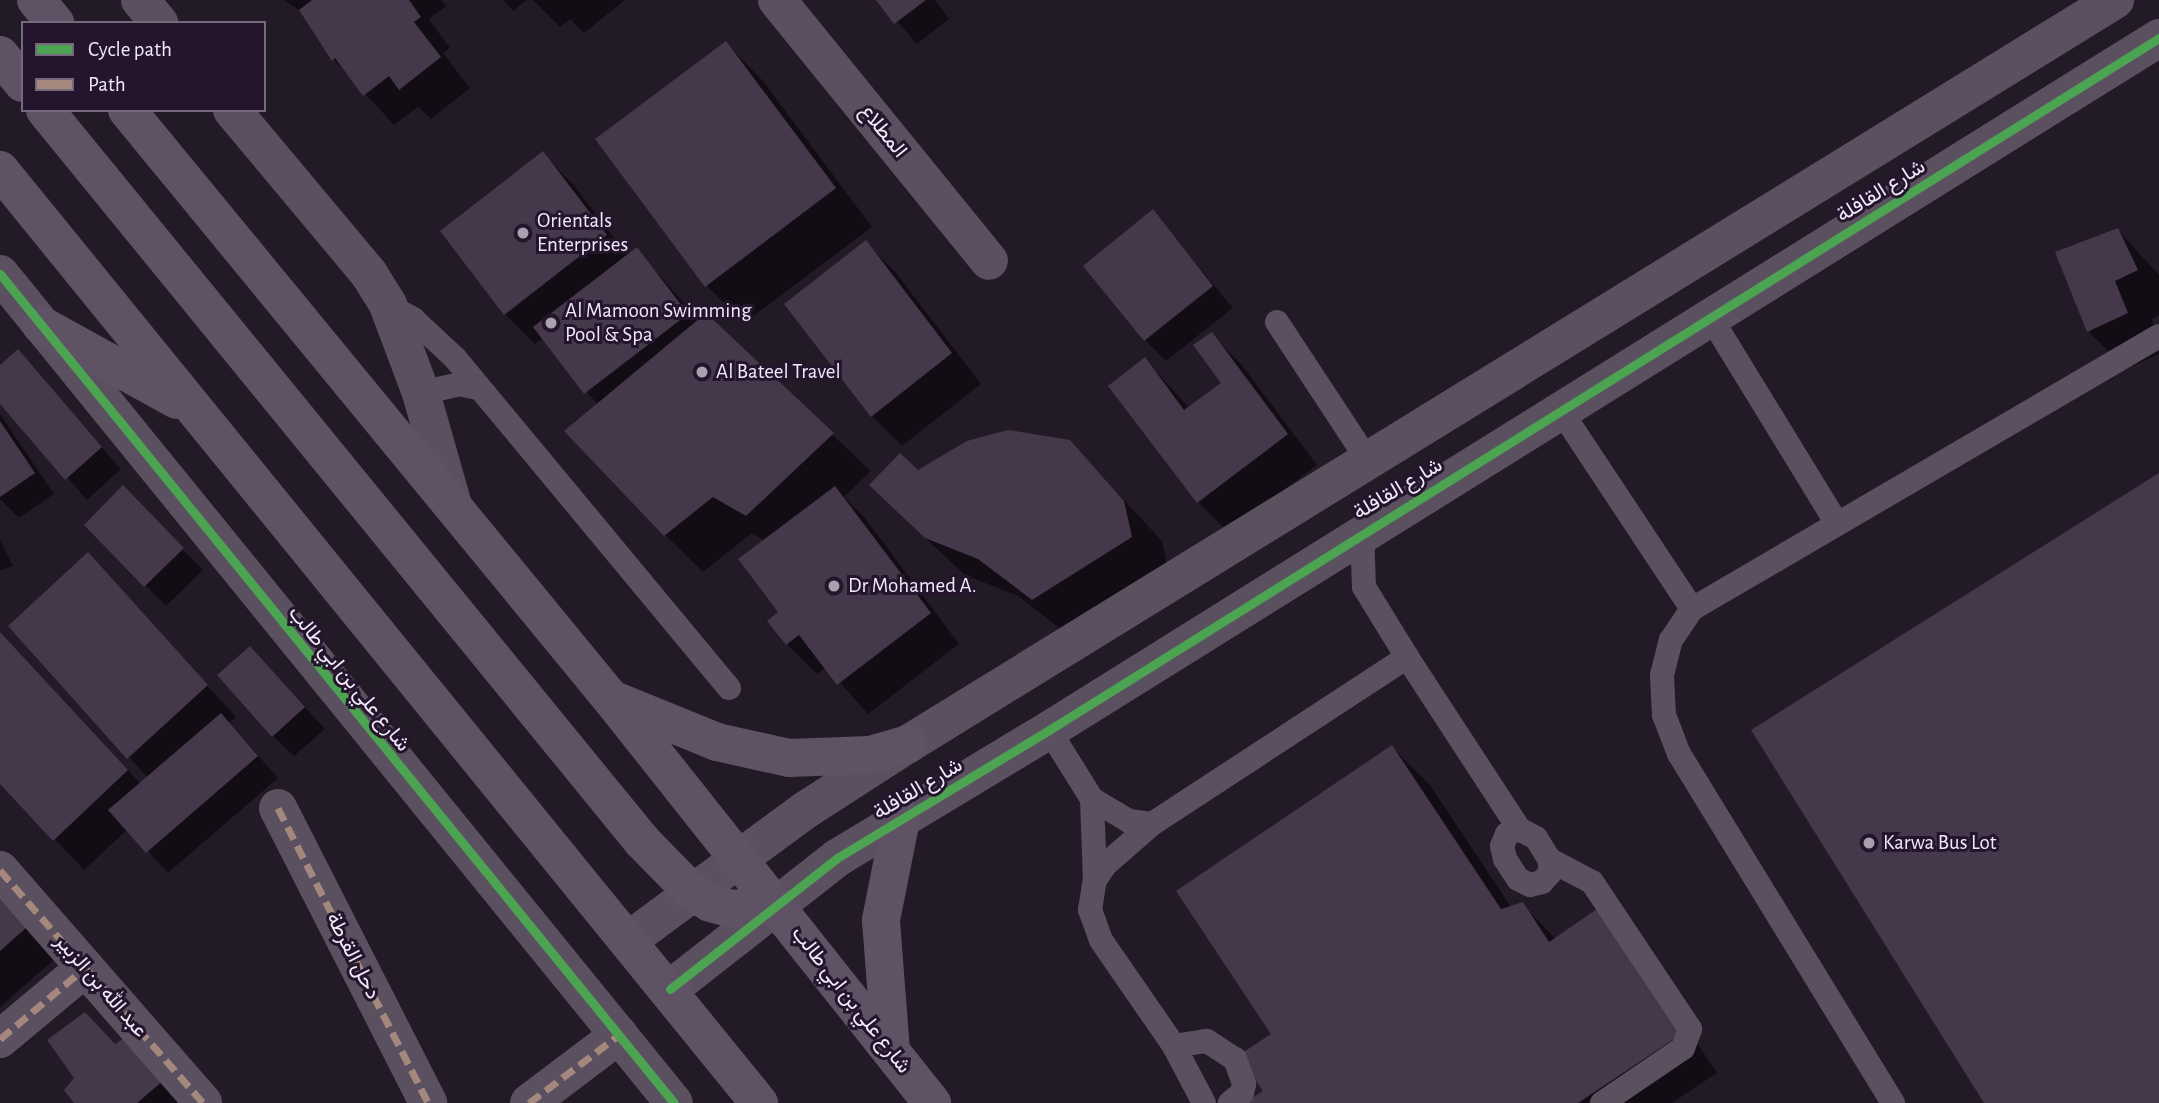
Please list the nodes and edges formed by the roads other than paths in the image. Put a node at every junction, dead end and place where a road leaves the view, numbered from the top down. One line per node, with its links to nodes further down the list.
1 (36, 0): 5 (main road)
2 (140, 0): 6 (street)
3 (777, 0): 14 (street, المطلاع)
4 (2115, 0): 25 (street, شارع القافلة)
5 (53, 21)
6 (157, 21)
7 (2159, 38): 17 (street, شارع القافلة)
8 (0, 55): 9 (main road)
9 (21, 81)
10 (47, 112): 44 (main road)
11 (129, 112): 26 (main road, شارع علي بن ابي طالب)
12 (234, 112): 16 (street, شارع علي بن ابي طالب)
13 (0, 170): 23 (main road)
14 (989, 261)
15 (3, 279): 19 (street, شارع علي بن ابي طالب)
16 (388, 304): 21 (lane, شارع علي بن ابي طالب); 22 (street, شارع علي بن ابي طالب)
17 (1711, 318): 24 (street, شارع القافلة); 27 (lane)
18 (1277, 322): 25 (lane)
19 (41, 325): 23 (main road); 49 (street, شارع علي بن ابي طالب)
20 (2159, 336): 27 (lane)
21 (478, 388): 22 (lane); 31 (lane, شارع علي بن ابي طالب)
22 (421, 393): 26 (street, شارع علي بن ابي طالب)
23 (193, 409): 46 (main road)
24 (1560, 411): 28 (street, شارع القافلة); 29 (lane)
25 (1369, 462): 34 (street, شارع القافلة)
26 (453, 505): 32 (main road, شارع علي بن ابي طالب)
27 (1836, 522): 29 (lane)
28 (1362, 531): 30 (lane); 33 (street, شارع القافلة)
29 (1692, 610): 62 (lane)
30 (1407, 657): 38 (lane); 39 (lane)
31 (729, 688)
32 (612, 700): 34 (main road); 40 (main road, شارع علي بن ابي طالب)
33 (1049, 730): 35 (lane); 37 (street, شارع القافلة)
34 (908, 744): 40 (street, شارع القافلة)
35 (1092, 799): 38 (lane); 43 (lane)
36 (278, 808): 55 (street, دحل القرطة)
37 (901, 820): 45 (street, شارع القافلة); 52 (main road)
38 (1152, 824): 43 (lane)
39 (1519, 829): 41 (lane); 41 (lane)
40 (737, 858): 44 (street, شارع القافلة); 45 (main road, شارع علي بن ابي طالب)
41 (1550, 860): 61 (lane)
42 (0, 870): 47 (street, عبد الله بن الزبير)
43 (1095, 880): 51 (lane)
44 (692, 892): 45 (main road); 46 (street, شارع القافلة)
45 (775, 905): 48 (street, شارع القافلة); 52 (main road, شارع علي بن ابي طالب)
46 (629, 940): 48 (main road)
47 (85, 968): 50 (street); 54 (street, عبد الله بن الزبير)
48 (670, 989): 58 (main road)
49 (619, 1035): 56 (street); 57 (street, شارع علي بن ابي طالب)
50 (0, 1039)
51 (1174, 1046): 53 (lane); 60 (lane)
52 (891, 1051): 59 (main road, شارع علي بن ابي طالب)
53 (1206, 1102)
54 (203, 1103)
55 (428, 1103)
56 (529, 1103)
57 (674, 1103)
58 (759, 1103)
59 (932, 1103)
60 (1230, 1103)
61 (1602, 1103)
62 (1893, 1103)

